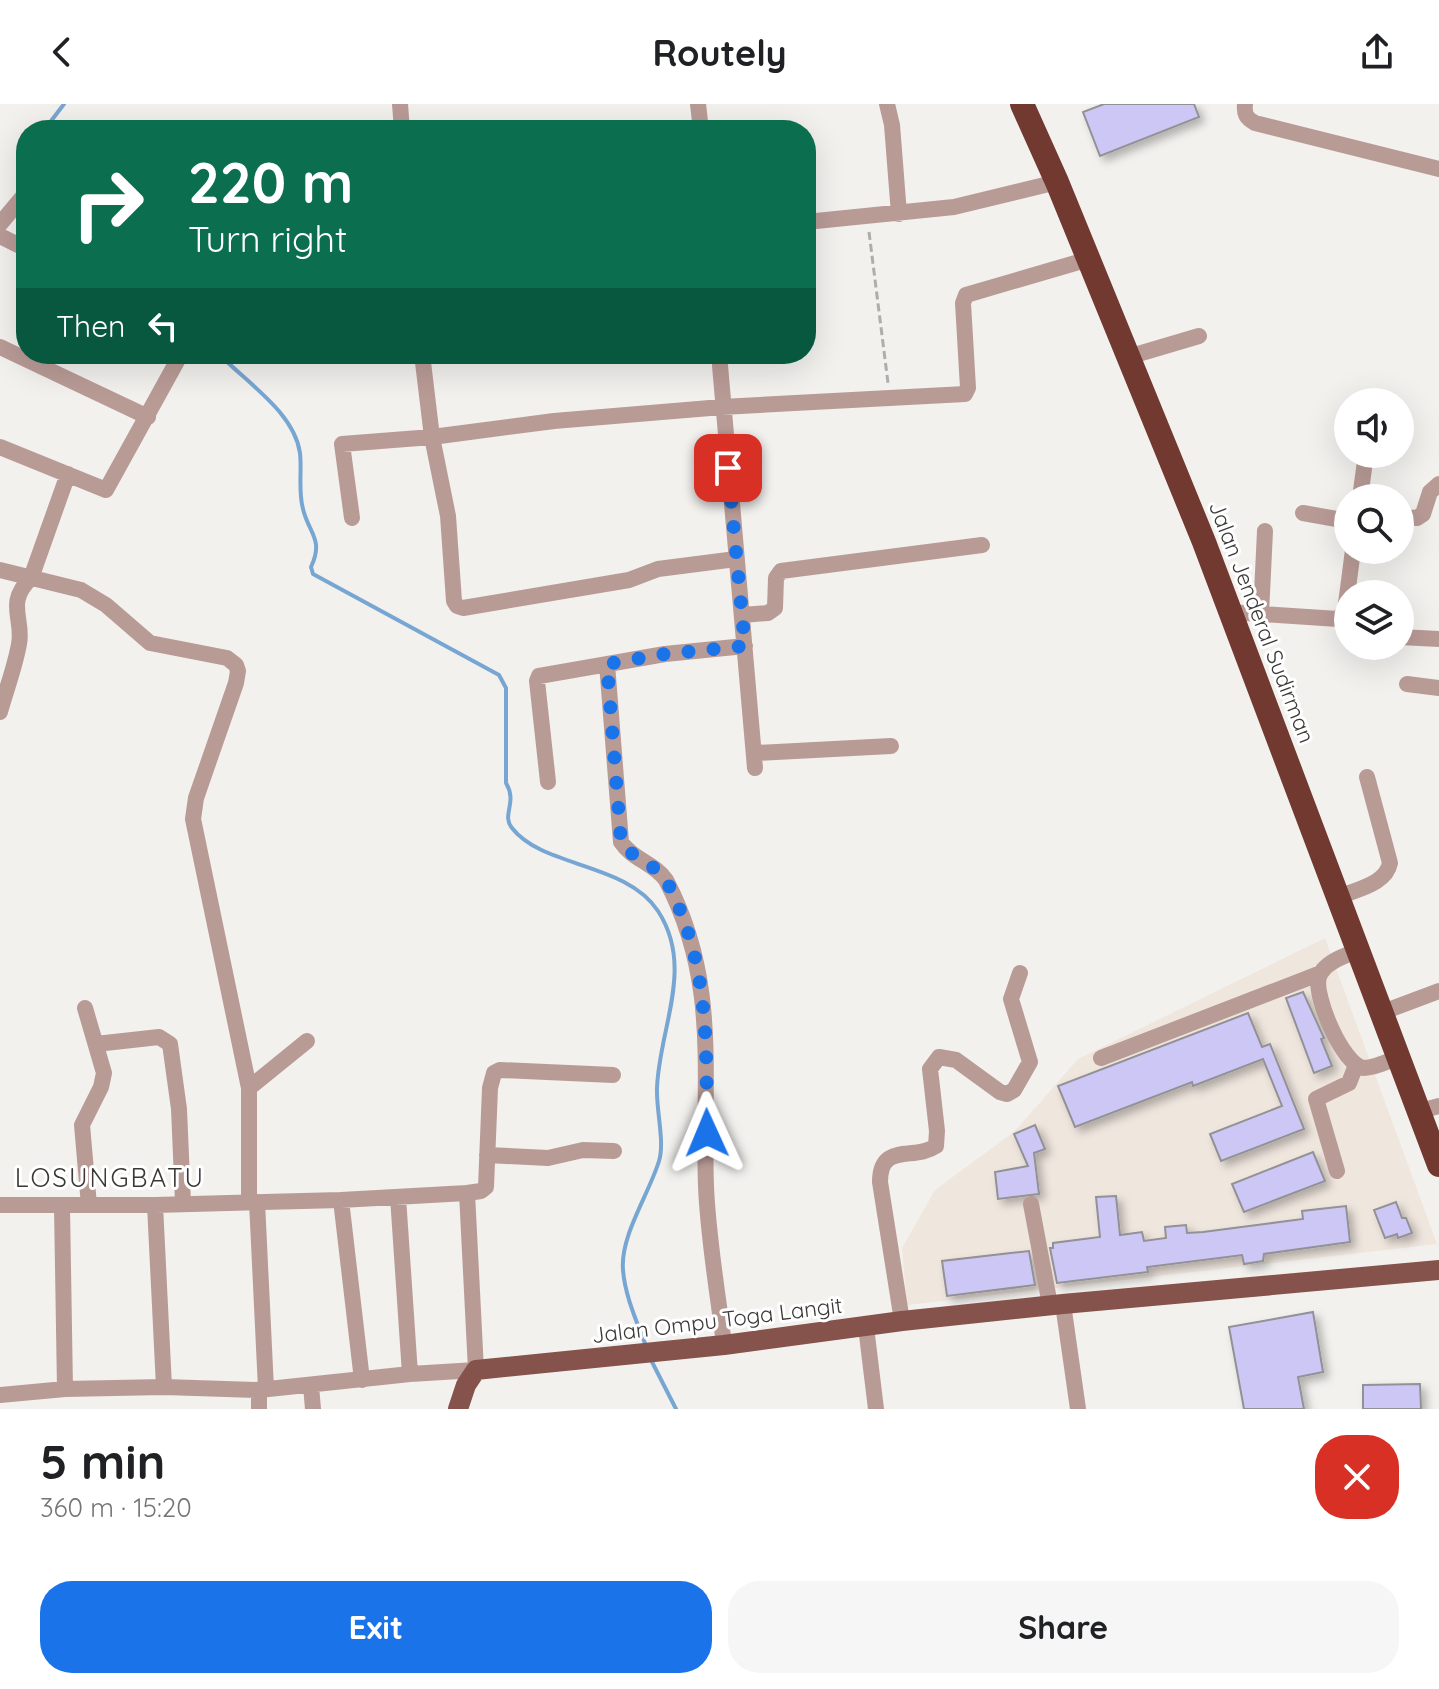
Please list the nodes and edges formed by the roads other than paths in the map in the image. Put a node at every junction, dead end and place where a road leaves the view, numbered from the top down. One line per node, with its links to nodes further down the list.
1 (887, 104): 7 (street)
2 (1022, 104): 5 (highway, Jalan Jenderal Sudirman)
3 (1245, 104): 4 (street)
4 (1439, 169)
5 (1057, 182): 7 (street); 10 (highway, Jalan Jenderal Sudirman)
6 (16, 205): 9 (street)
7 (899, 214): 8 (street)
8 (816, 221)
9 (0, 224)
10 (1089, 259): 12 (highway, Jalan Jenderal Sudirman); 17 (street)
11 (1199, 336): 12 (street)
12 (1128, 357): 33 (highway, Jalan Jenderal Sudirman)
13 (36, 364): 18 (street)
14 (170, 364): 18 (street)
15 (423, 364): 19 (street)
16 (720, 364): 17 (street)
17 (722, 407): 19 (street); 29 (street)
18 (148, 417): 21 (street)
19 (432, 437): 25 (street); 29 (street)
20 (0, 447): 21 (street)
21 (68, 474): 32 (street)
22 (1439, 484): 24 (street)
23 (1303, 513): 26 (street)
24 (1414, 517)
25 (352, 518)
26 (1334, 519)
27 (1265, 531): 34 (street)
28 (982, 545): 35 (street)
29 (736, 559): 35 (street)
30 (1351, 564): 36 (street)
31 (0, 570): 32 (street)
32 (31, 578): 44 (street); 61 (street)
33 (1230, 612): 34 (street); 48 (highway, Jalan Jenderal Sudirman)
34 (1261, 614): 36 (street)
35 (742, 615): 40 (street)
36 (1331, 620): 37 (street)
37 (1334, 623)
38 (1414, 638): 39 (street)
39 (1439, 639)
40 (745, 646): 41 (street); 45 (street)
41 (607, 664): 47 (street); 81 (street)
42 (1407, 684): 43 (street)
43 (1439, 688)
44 (0, 712)
45 (891, 746)
46 (1367, 777): 48 (street)
47 (548, 782)
48 (1339, 897): 49 (highway, Jalan Jenderal Sudirman)
49 (1359, 950): 51 (street); 54 (highway, Jalan Jenderal Sudirman)
50 (1020, 973): 79 (street)
51 (1321, 973): 58 (street); 59 (street)
52 (1439, 991): 54 (street)
53 (85, 1008): 56 (street)
54 (1383, 1012): 57 (highway, Jalan Jenderal Sudirman)
55 (307, 1041): 61 (street)
56 (96, 1044): 71 (street); 74 (street)
57 (1399, 1057): 59 (street); 62 (highway, Jalan Jenderal Sudirman)
58 (1101, 1058)
59 (1356, 1065): 66 (street)
60 (613, 1075): 64 (street)
61 (249, 1088): 70 (street)
62 (1429, 1109): 65 (highway, Jalan Jenderal Sudirman)
63 (614, 1151): 64 (street)
64 (487, 1155): 67 (street)
65 (1439, 1165)
66 (1337, 1171)
67 (467, 1193): 68 (street); 82 (street)
68 (398, 1197): 69 (street); 83 (street)
69 (341, 1200): 70 (street); 84 (street)
70 (253, 1202): 71 (street); 88 (street)
71 (183, 1203): 75 (street)
72 (1031, 1204): 78 (street)
73 (0, 1205): 76 (street)
74 (89, 1205): 75 (street); 76 (street)
75 (155, 1205): 86 (street)
76 (62, 1207): 87 (street)
77 (1439, 1270): 78 (main road, Jalan Ompu Toga Langit)
78 (1056, 1304): 79 (main road, Jalan Ompu Toga Langit); 94 (street)
79 (902, 1321): 80 (main road, Jalan Ompu Toga Langit)
80 (866, 1327): 81 (main road, Jalan Ompu Toga Langit); 93 (street)
81 (724, 1345): 82 (main road, Jalan Ompu Toga Langit)
82 (476, 1370): 83 (street, Jalan Ompu Toga Langit); 92 (main road)
83 (410, 1374): 84 (street, Jalan Ompu Toga Langit)
84 (362, 1380): 85 (street, Jalan Ompu Toga Langit)
85 (311, 1386): 88 (street, Jalan Ompu Toga Langit); 91 (street)
86 (164, 1387): 87 (street, Jalan Ompu Toga Langit); 88 (street, Jalan Ompu Toga Langit)
87 (65, 1389): 89 (street, Jalan Ompu Toga Langit)
88 (263, 1390): 90 (street)
89 (0, 1395)
90 (259, 1409)
91 (313, 1409)
92 (458, 1409)
93 (876, 1409)
94 (1078, 1409)

